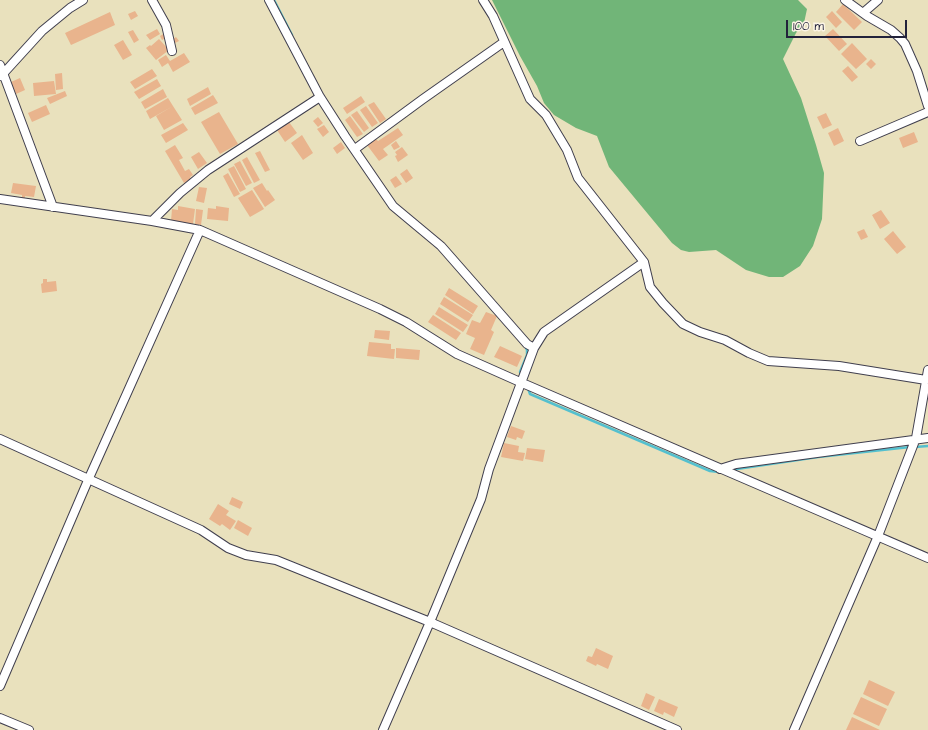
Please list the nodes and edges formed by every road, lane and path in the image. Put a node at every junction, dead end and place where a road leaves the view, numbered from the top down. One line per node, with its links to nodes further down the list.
1 (83, 0): 11 (street)
2 (152, 0): 9 (street)
3 (269, 0): 12 (street)
4 (483, 0): 8 (street)
5 (845, 0): 7 (street)
6 (878, 0): 7 (street)
7 (863, 13): 13 (street)
8 (504, 42): 16 (street); 21 (street)
9 (172, 51)
10 (0, 65): 11 (street)
11 (2, 75): 18 (street)
12 (320, 97): 16 (street); 19 (street)
13 (928, 106)
14 (928, 112): 15 (street)
15 (860, 140)
16 (355, 149): 22 (street)
17 (0, 199): 18 (street)
18 (53, 207): 19 (street)
19 (152, 222): 20 (street)
20 (200, 230): 25 (street); 30 (street)
21 (644, 262): 22 (street); 24 (street)
22 (534, 348): 25 (street)
23 (928, 370): 24 (street)
24 (926, 380): 26 (street)
25 (520, 382): 29 (street); 33 (street)
26 (916, 438): 27 (street); 29 (street); 31 (street)
27 (928, 438)
28 (0, 439): 30 (street)
29 (720, 469): 31 (street)
30 (88, 478): 33 (street); 34 (street)
31 (878, 536): 32 (street); 39 (street)
32 (928, 558)
33 (430, 622): 37 (street); 38 (street)
34 (0, 686)
35 (0, 718): 36 (street)
36 (29, 730)
37 (383, 730)
38 (677, 730)
39 (794, 730)

